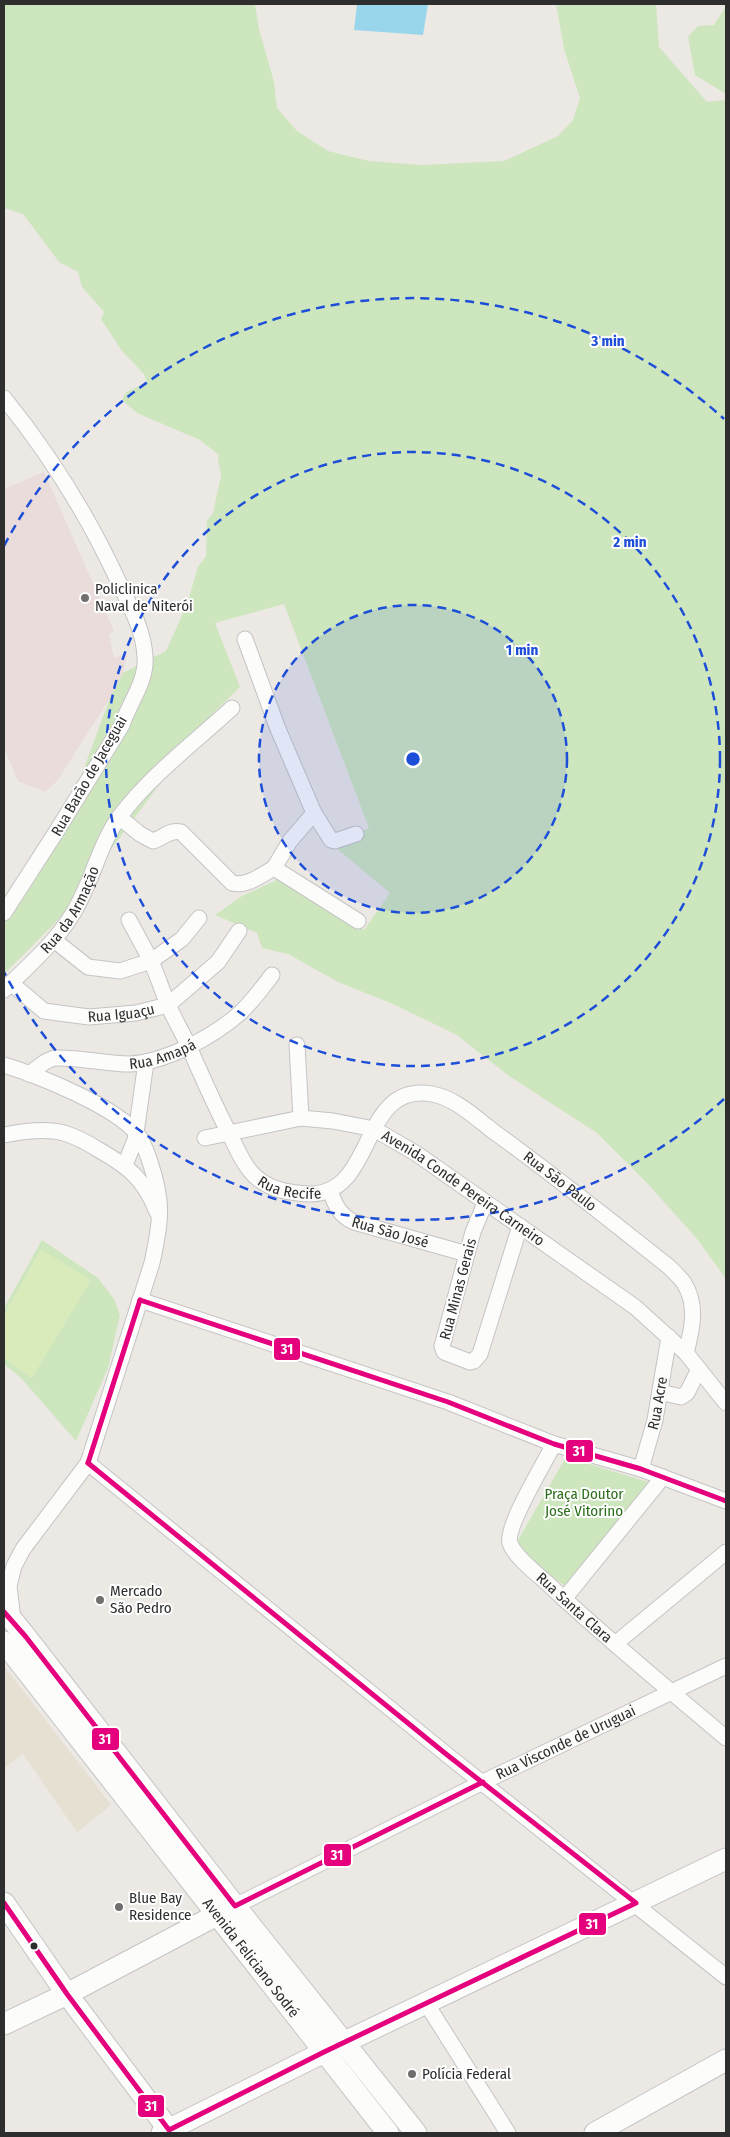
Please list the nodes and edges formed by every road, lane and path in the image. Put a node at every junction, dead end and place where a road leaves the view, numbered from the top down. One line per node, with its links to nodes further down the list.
1 (4, 398): 8 (street, Rua Barão de Jaceguai)
2 (245, 639): 4 (street)
3 (232, 708): 5 (street, Rua da Armação)
4 (314, 814): 6 (street); 7 (street)
5 (119, 817): 7 (street); 13 (street, Rua da Armação)
6 (356, 834)
7 (274, 868): 11 (street)
8 (4, 913)
9 (200, 918): 14 (street)
10 (128, 920): 14 (street, Rua Recife)
11 (358, 921)
12 (240, 931): 17 (street, Rua Iguaçu)
13 (54, 940): 14 (street); 16 (street, Rua da Armação)
14 (151, 961): 17 (street, Rua Recife)
15 (272, 975): 19 (street, Rua Amapá)
16 (7, 987): 17 (street, Rua Iguaçu)
17 (168, 1006): 19 (street, Rua Recife)
18 (297, 1045): 23 (street)
19 (189, 1046): 20 (street, Rua Amapá); 26 (street, Rua Recife)
20 (146, 1062): 22 (street, Rua Amapá); 25 (street)
21 (4, 1065): 22 (street)
22 (29, 1074): 25 (street)
23 (301, 1118): 24 (street, Avenida Conde Pereira Carneiro); 26 (street, Avenida Conde Pereira Carneiro)
24 (374, 1129): 30 (street, Rua Recife); 31 (street, Avenida Conde Pereira Carneiro); 37 (street, Rua São Paulo)
25 (136, 1133): 29 (street); 32 (street)
26 (229, 1134): 28 (street, Avenida Conde Pereira Carneiro); 30 (street, Rua Recife)
27 (4, 1135): 29 (street)
28 (205, 1138)
29 (125, 1165): 32 (street)
30 (330, 1190): 34 (street, Rua São José)
31 (485, 1203): 33 (street, Avenida Conde Pereira Carneiro); 34 (street, Rua Minas Gerais)
32 (160, 1218): 35 (street)
33 (520, 1226): 34 (street, Rua Minas Gerais); 36 (street, Avenida Conde Pereira Carneiro)
34 (467, 1254)
35 (140, 1300): 41 (street); 42 (street)
36 (670, 1337): 37 (street, Avenida Conde Pereira Carneiro); 39 (street, Rua Acre)
37 (686, 1353): 38 (street, Avenida Conde Pereira Carneiro)
38 (698, 1369): 39 (street); 40 (street, Avenida Conde Pereira Carneiro)
39 (660, 1392): 43 (street, Rua Acre)
40 (726, 1403)
41 (554, 1444): 43 (street); 47 (street, Rua Santa Clara)
42 (88, 1463): 48 (street); 54 (street)
43 (642, 1469): 44 (street)
44 (663, 1477): 45 (street); 47 (street)
45 (726, 1501)
46 (726, 1552): 50 (street)
47 (564, 1599): 50 (street, Rua Santa Clara)
48 (7, 1614): 58 (street, Avenida Feliciano Sodré)
49 (4, 1642): 58 (street, Avenida Feliciano Sodré)
50 (615, 1644): 52 (street, Rua Santa Clara)
51 (726, 1666): 52 (street, Rua Visconde de Uruguai)
52 (673, 1692): 53 (street, Rua Santa Clara); 54 (street, Rua Visconde de Uruguai)
53 (726, 1738)
54 (483, 1782): 57 (street); 58 (street, Rua Visconde de Uruguai)
55 (726, 1859): 57 (street)
56 (4, 1903): 60 (street)
57 (636, 1903): 59 (street); 61 (street)
58 (226, 1910): 60 (street, Rua Visconde de Uruguai); 63 (street, Avenida Feliciano Sodré); 64 (street, Avenida Feliciano Sodré)
59 (726, 1977)
60 (66, 1994): 62 (street, Rua Visconde de Uruguai); 66 (street)
61 (426, 2004): 63 (street); 69 (street)
62 (4, 2024)
63 (344, 2043): 64 (street); 68 (street, Avenida Feliciano Sodré)
64 (324, 2052): 66 (street); 67 (street, Avenida Feliciano Sodré)
65 (726, 2060): 70 (street)
66 (168, 2132)
67 (388, 2133)
68 (416, 2133)
69 (508, 2133)
70 (595, 2133)

